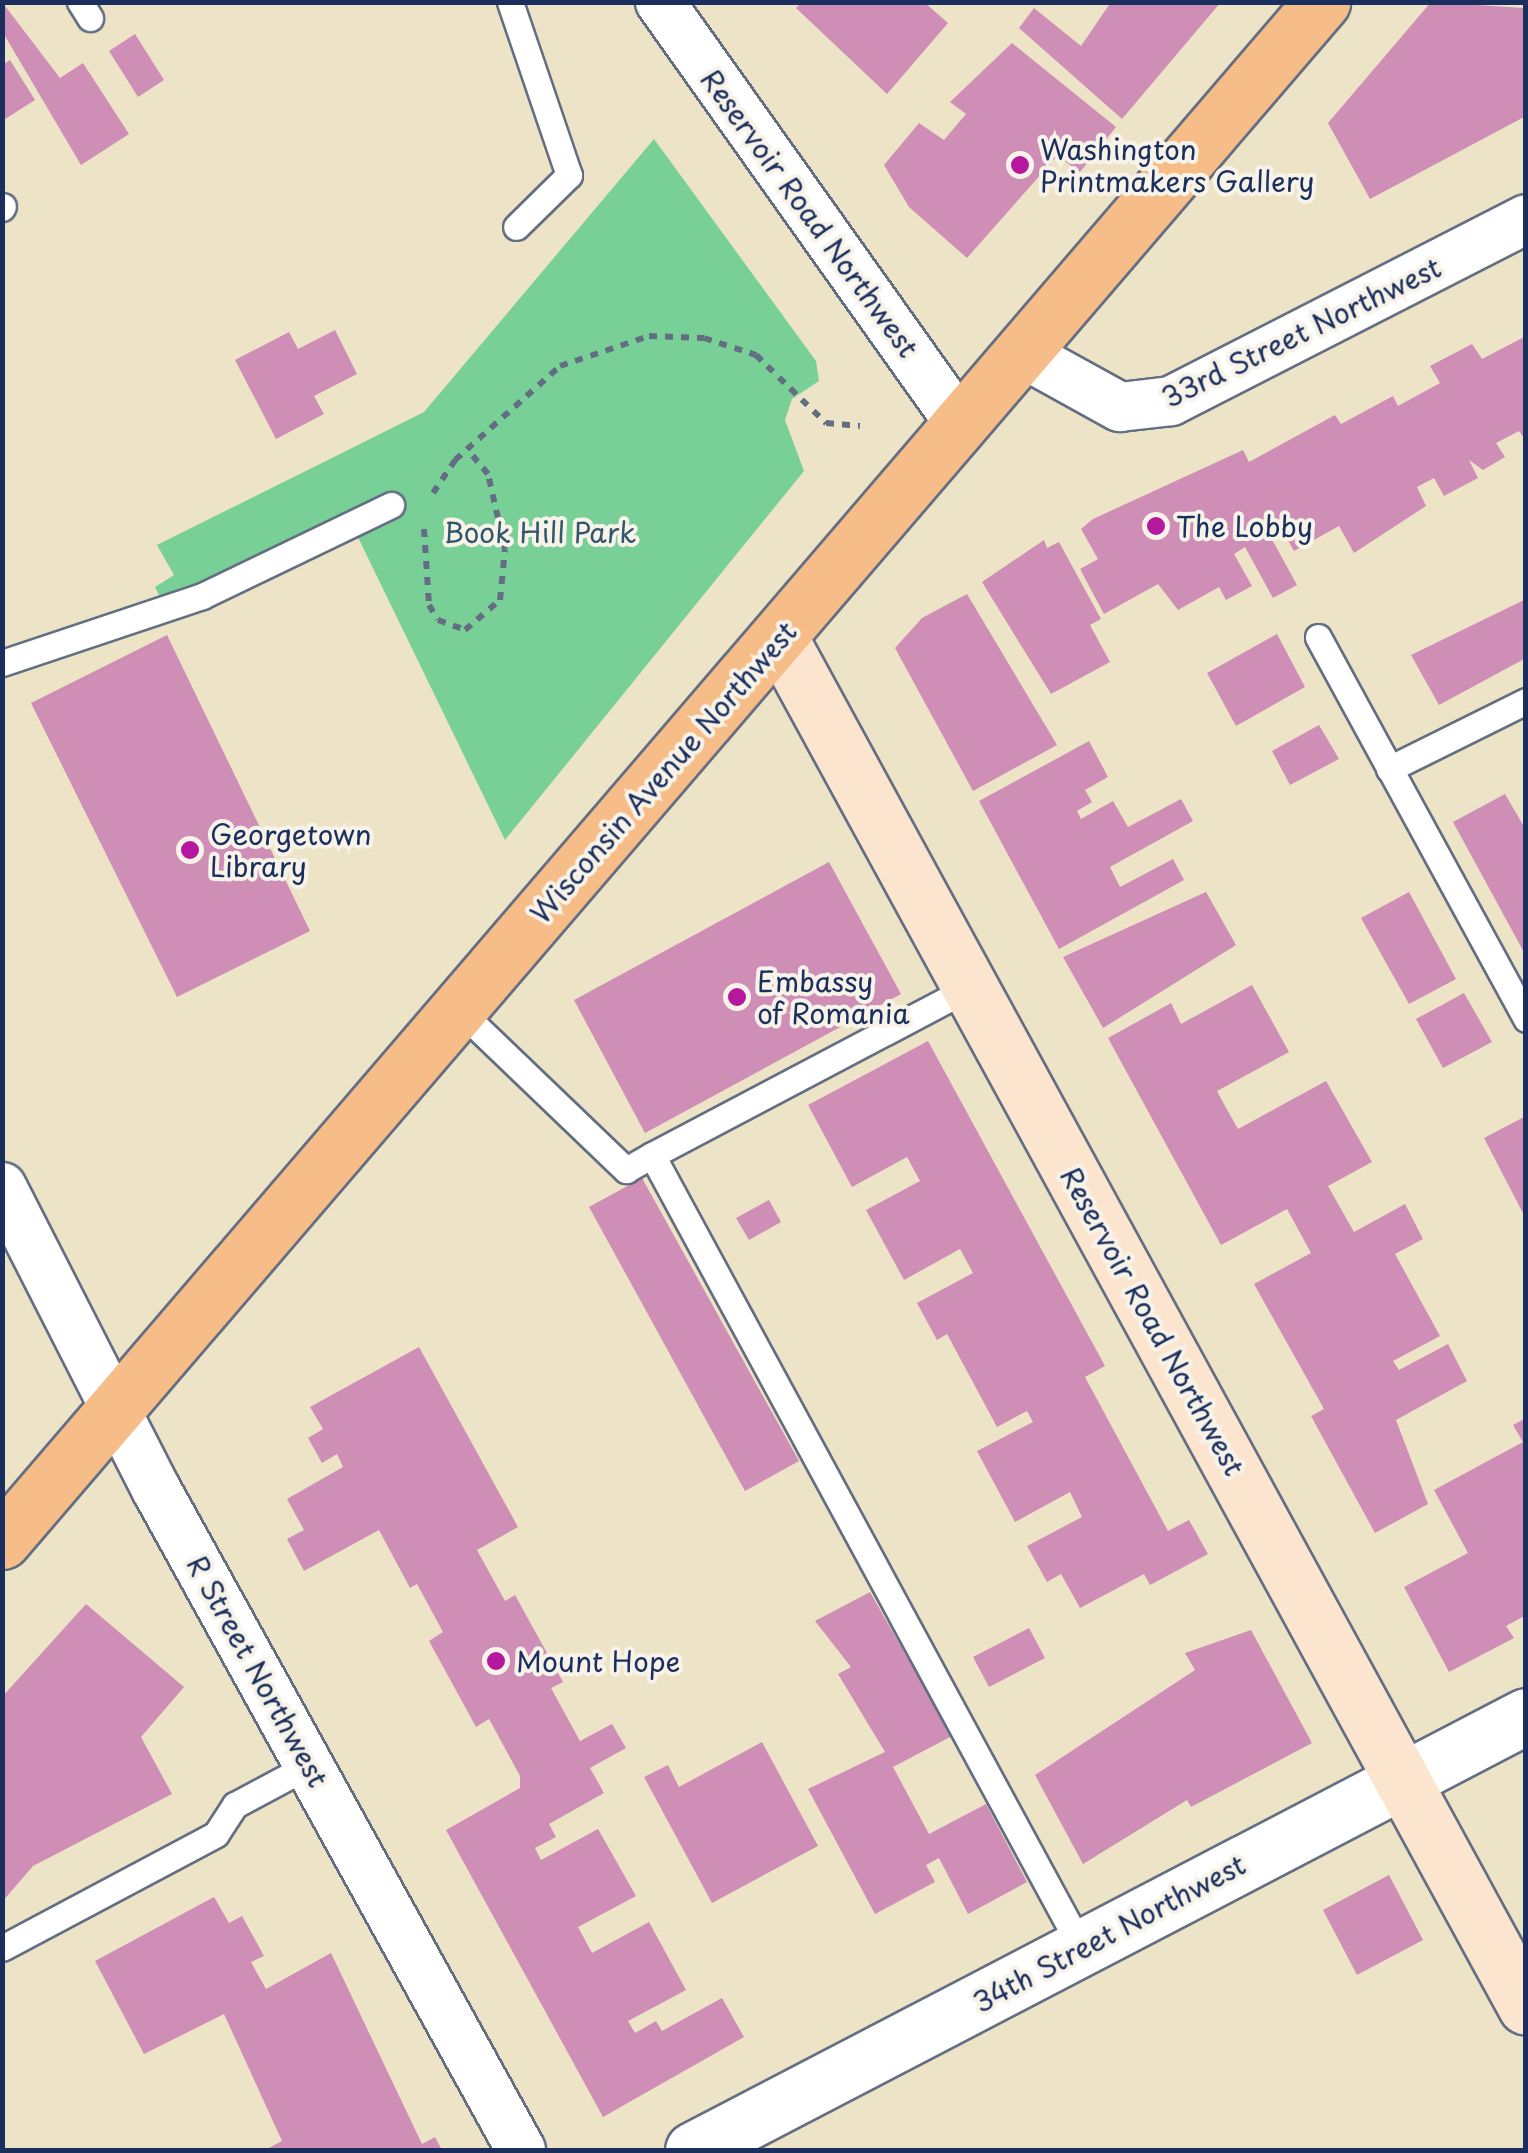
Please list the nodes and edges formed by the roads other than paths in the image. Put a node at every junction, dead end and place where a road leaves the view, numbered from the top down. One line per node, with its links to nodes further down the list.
1 (510, 2): 5 (lane)
2 (660, 2): 7 (street, Reservoir Road Northwest)
3 (1322, 2): 6 (main road, Wisconsin Avenue Northwest)
4 (1526, 219): 6 (street, 33rd Street Northwest)
5 (516, 227)
6 (1022, 353): 7 (main road, Wisconsin Avenue Northwest)
7 (960, 424): 9 (main road, Wisconsin Avenue Northwest)
8 (392, 505): 11 (lane)
9 (780, 637): 14 (main road, Reservoir Road Northwest); 15 (main road, Wisconsin Avenue Northwest)
10 (1318, 637): 13 (lane)
11 (2, 663)
12 (1526, 701): 13 (lane)
13 (1389, 769): 16 (lane)
14 (971, 987): 17 (lane); 23 (main road, Reservoir Road Northwest)
15 (458, 1010): 17 (lane); 19 (main road, Wisconsin Avenue Northwest)
16 (1526, 1019)
17 (652, 1155): 24 (lane)
18 (2, 1187): 19 (street, R Street Northwest)
19 (115, 1410): 20 (main road, Wisconsin Avenue Northwest); 22 (street, R Street Northwest)
20 (2, 1540)
21 (1526, 1716): 23 (street, 34th Street Northwest)
22 (310, 1765): 25 (lane); 27 (street, R Street Northwest)
23 (1403, 1780): 24 (street, 34th Street Northwest); 26 (main road, Reservoir Road Northwest)
24 (1081, 1947): 28 (street, 34th Street Northwest)
25 (2, 1948)
26 (1526, 2007)
27 (521, 2150)
28 (693, 2150)

